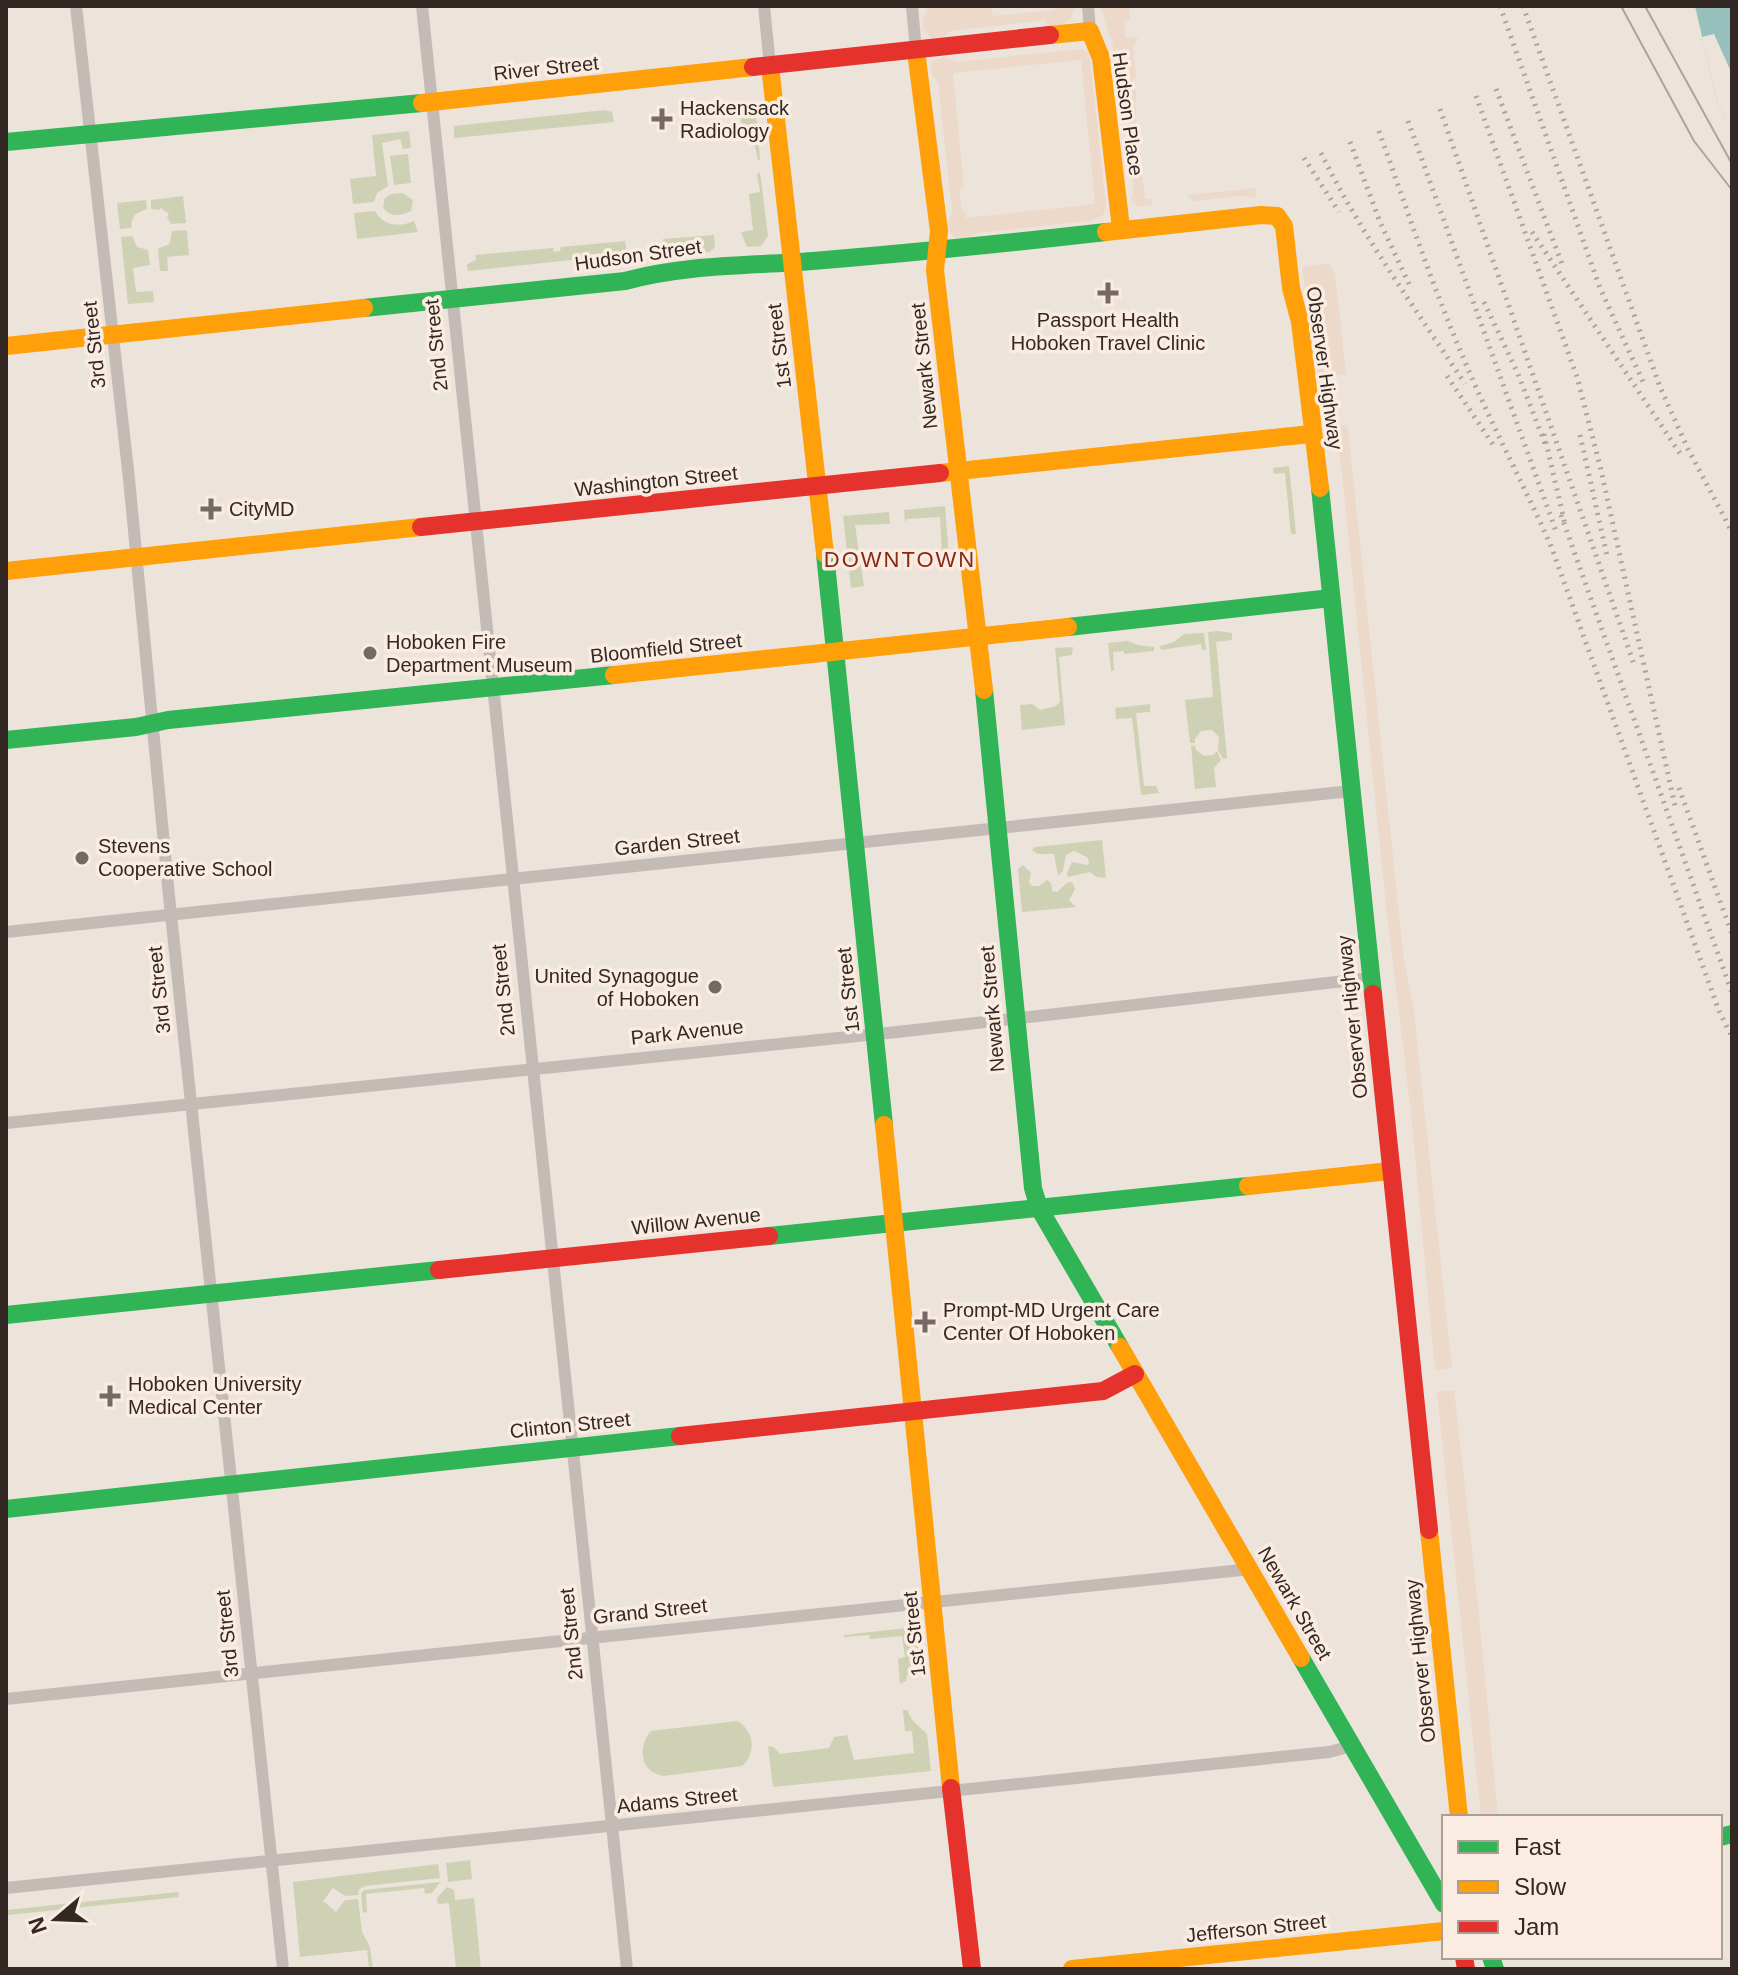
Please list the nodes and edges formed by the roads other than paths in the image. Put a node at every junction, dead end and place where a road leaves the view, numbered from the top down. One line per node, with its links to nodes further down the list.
1 (76, 6): 10 (street, 3rd Street)
2 (422, 6): 9 (street, 2nd Street)
3 (764, 6): 8 (street, 1st Street)
4 (912, 6): 7 (street, Newark Street)
5 (1088, 6): 6 (street, Hudson Place)
6 (1090, 31): 7 (street, River Street); 13 (street, Hudson Place)
7 (916, 51): 8 (street, River Street); 14 (street, Newark Street)
8 (770, 66): 9 (street, River Street); 15 (street, 1st Street)
9 (432, 102): 10 (street, River Street); 16 (street, 2nd Street)
10 (90, 134): 11 (street, River Street); 17 (street, 3rd Street)
11 (6, 142)
12 (1277, 216): 13 (street, Hudson Street); 19 (street, Observer Highway)
13 (1121, 228): 14 (street, Hudson Street)
14 (936, 250): 15 (street, Hudson Street); 20 (street, Newark Street)
15 (791, 263): 16 (street, Hudson Street); 21 (street, 1st Street)
16 (452, 299): 17 (street, Hudson Street); 22 (street, 2nd Street)
17 (112, 334): 18 (street, Hudson Street); 23 (street, 3rd Street)
18 (6, 346)
19 (1311, 434): 20 (street, Washington Street); 25 (street, Observer Highway)
20 (959, 471): 21 (street, Washington Street); 26 (street, Newark Street)
21 (819, 486): 22 (street, Washington Street); 27 (street, 1st Street)
22 (475, 522): 23 (street, Washington Street); 28 (street, 2nd Street)
23 (136, 557): 24 (street, Washington Street); 29 (street, 3rd Street)
24 (6, 571)
25 (1331, 598): 26 (street, Bloomfield Street); 31 (street, Observer Highway)
26 (977, 636): 27 (street, Bloomfield Street); 32 (street, Newark Street)
27 (836, 653): 28 (street, Bloomfield Street); 33 (street, 1st Street)
28 (492, 688): 29 (street, Bloomfield Street); 34 (street, 2nd Street)
29 (152, 723): 30 (street, Bloomfield Street); 35 (street, 3rd Street)
30 (6, 740)
31 (1351, 791): 32 (street, Garden Street); 37 (street, Observer Highway)
32 (998, 829): 33 (street, Garden Street); 38 (street, Newark Street)
33 (856, 843): 34 (street, Garden Street); 39 (street, 1st Street)
34 (512, 879): 35 (street, Garden Street); 40 (street, 2nd Street)
35 (171, 913): 36 (street, Garden Street); 41 (street, 3rd Street)
36 (6, 932)
37 (1371, 978): 38 (street, Park Avenue); 43 (street, Observer Highway)
38 (1015, 1019): 39 (street, Park Avenue); 44 (street, Newark Street)
39 (874, 1034): 40 (street, Park Avenue); 45 (street, 1st Street)
40 (531, 1068): 41 (street, Park Avenue); 46 (street, 2nd Street)
41 (192, 1103): 42 (street, Park Avenue); 47 (street, 3rd Street)
42 (6, 1123)
43 (1390, 1171): 44 (street, Willow Avenue); 61 (street, Observer Highway)
44 (1039, 1208): 45 (street, Willow Avenue); 49 (street, Newark Street)
45 (895, 1222): 46 (street, Willow Avenue); 50 (street, 1st Street)
46 (553, 1258): 47 (street, Willow Avenue); 51 (street, 2nd Street)
47 (212, 1294): 48 (street, Willow Avenue); 52 (street, 3rd Street)
48 (6, 1315)
49 (1135, 1374): 50 (street, Clinton Street); 54 (street, Newark Street)
50 (913, 1410): 51 (street, Clinton Street); 55 (street, 1st Street)
51 (571, 1448): 52 (street, Clinton Street); 56 (street, 2nd Street)
52 (230, 1487): 53 (street, Clinton Street); 57 (street, 3rd Street)
53 (6, 1509)
54 (1251, 1569): 55 (street, Grand Street); 59 (street, Newark Street)
55 (933, 1603): 56 (street, Grand Street); 60 (street, 1st Street)
56 (592, 1637): 57 (street, Grand Street); 62 (street, 2nd Street)
57 (251, 1673): 58 (street, Grand Street); 63 (street, 3rd Street)
58 (6, 1699)
59 (1352, 1746): 60 (street, Adams Street); 65 (street, Newark Street)
60 (951, 1792): 62 (street, Adams Street); 69 (street, 1st Street)
61 (1459, 1815)
62 (613, 1827): 63 (street, Adams Street); 68 (street, 2nd Street)
63 (271, 1861): 64 (street, Adams Street); 67 (street, 3rd Street)
64 (6, 1888)
65 (1442, 1901)
66 (1442, 1931): 70 (street, Jefferson Street)
67 (283, 1969)
68 (627, 1969)
69 (972, 1969)
70 (1072, 1969)

